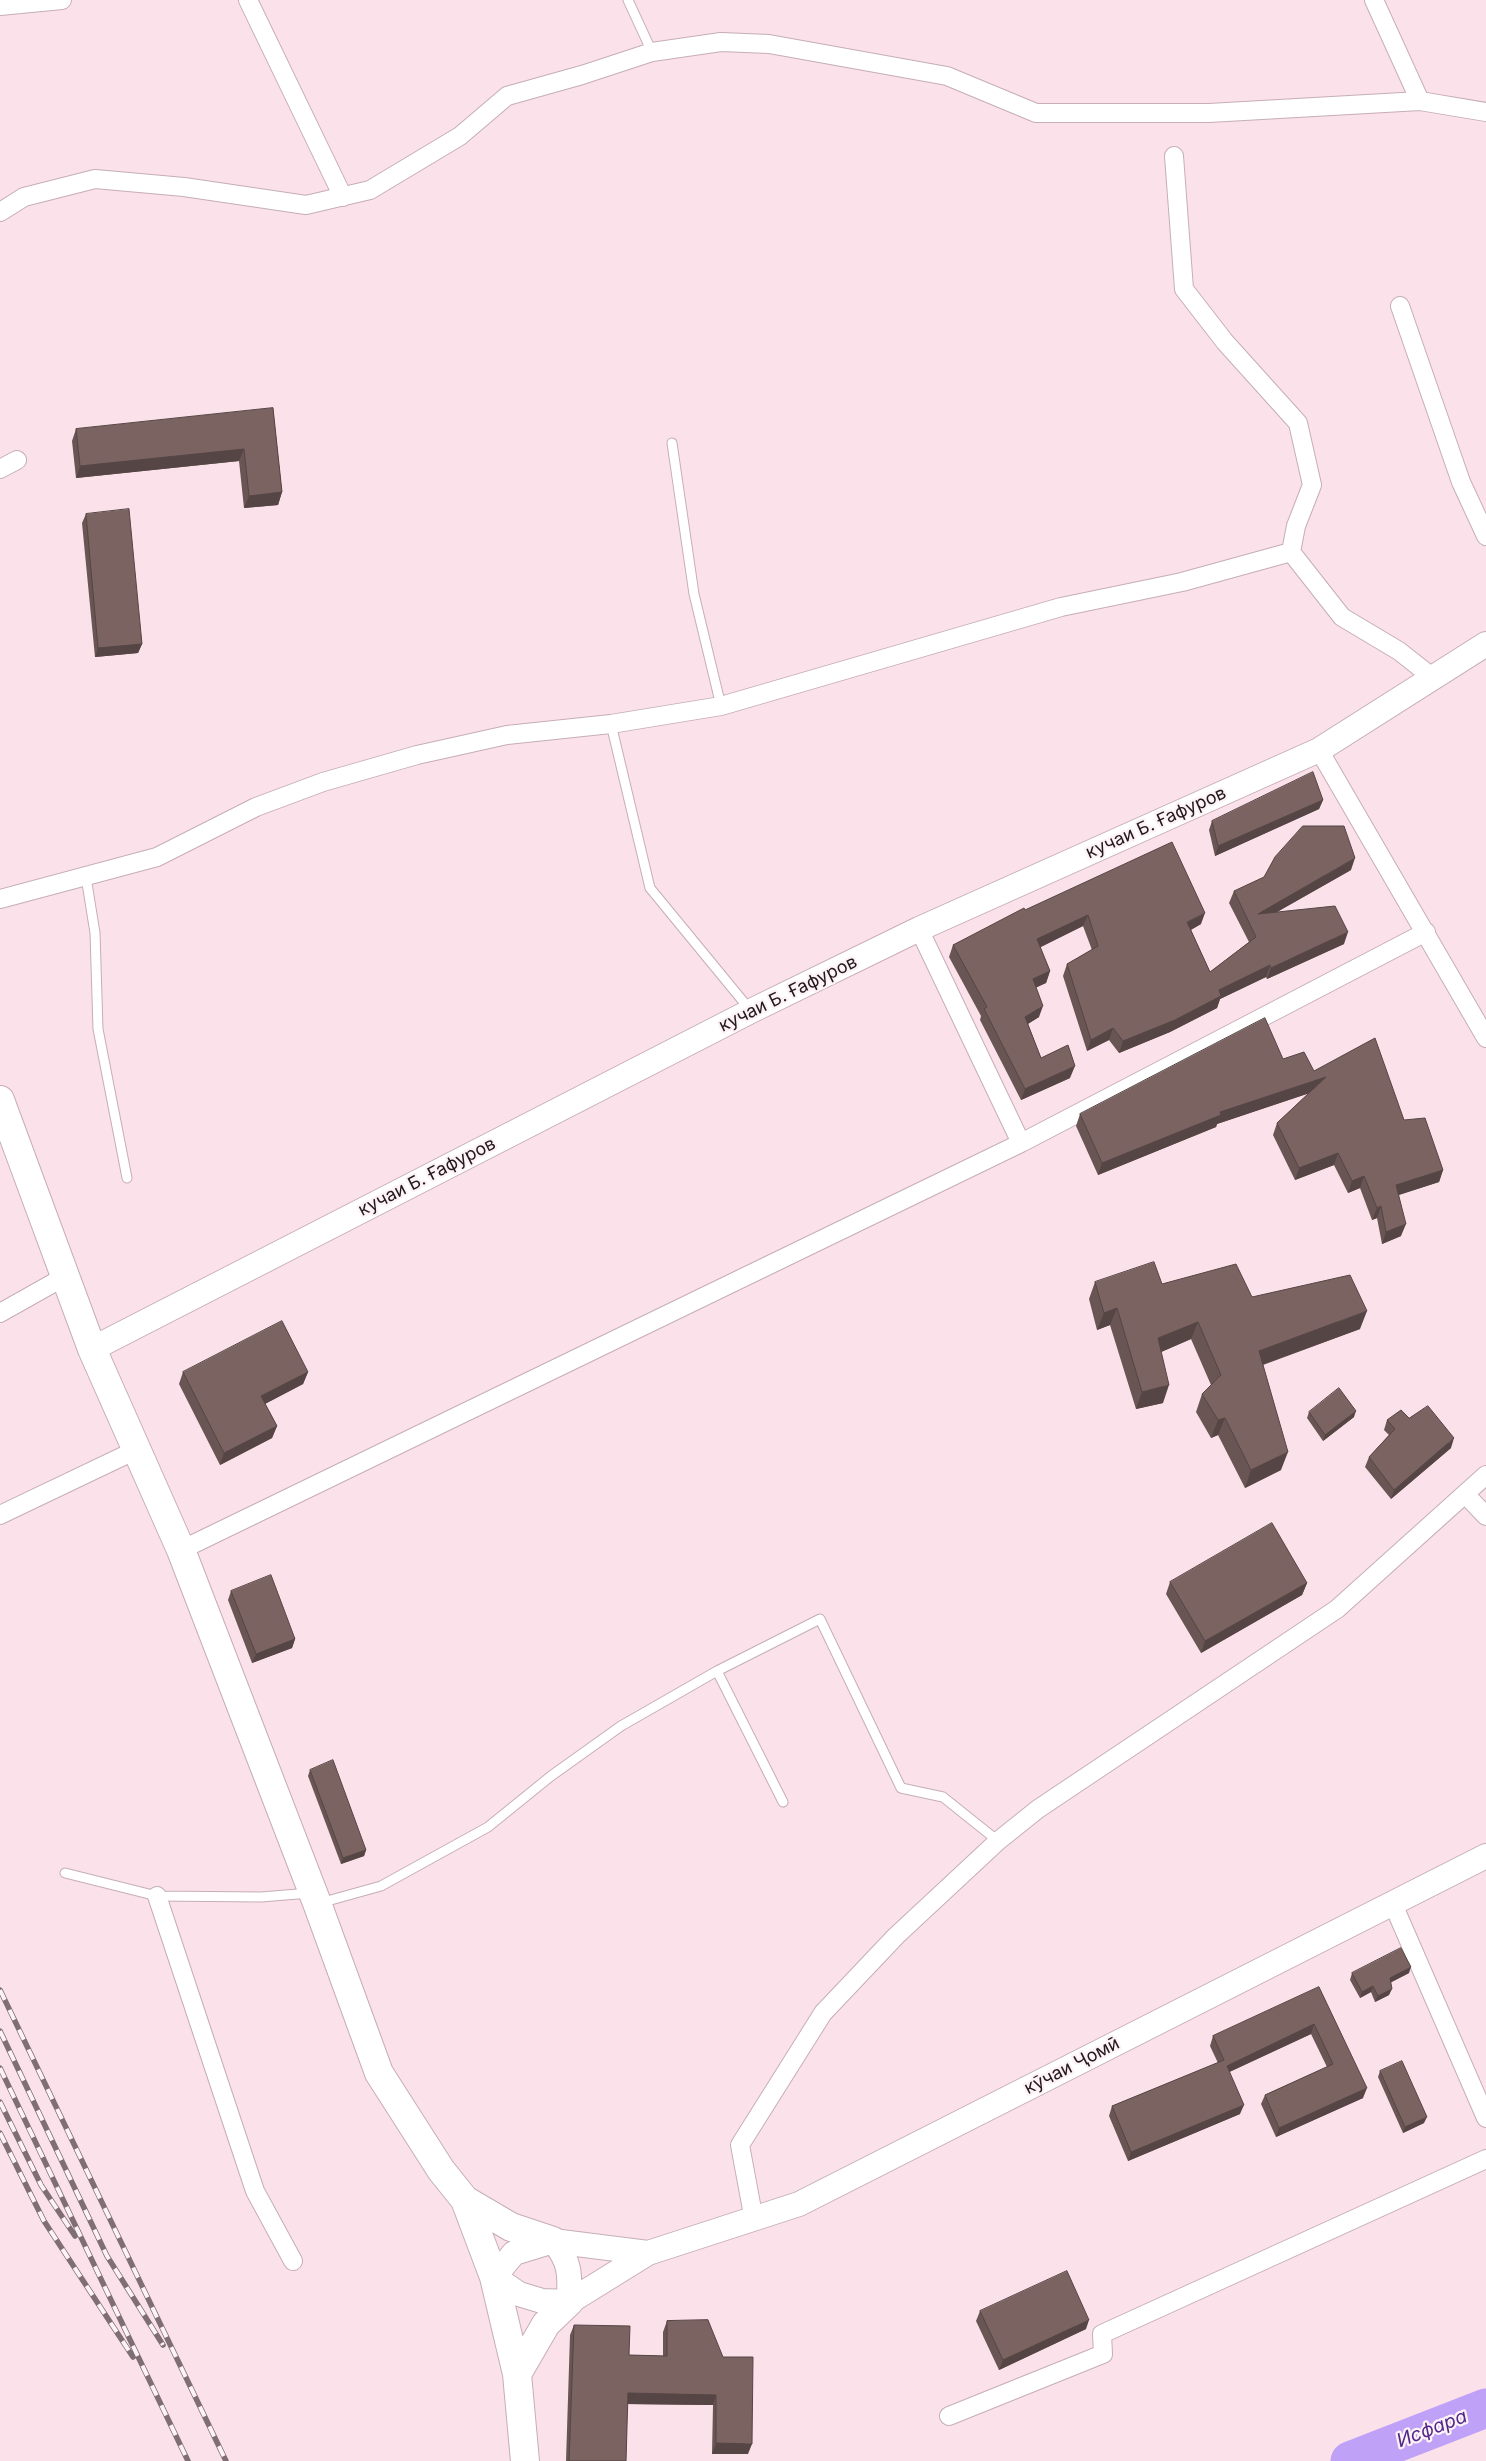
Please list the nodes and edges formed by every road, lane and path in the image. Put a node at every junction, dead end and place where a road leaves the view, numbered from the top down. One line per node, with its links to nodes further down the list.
1 (62, 0): 5 (street)
2 (248, 0): 10 (street)
3 (628, 0): 6 (lane)
4 (1374, 0): 7 (street)
5 (0, 6)
6 (652, 52): 7 (street); 10 (street)
7 (1420, 101): 8 (street)
8 (1486, 112)
9 (1174, 156): 17 (street)
10 (343, 196): 11 (street)
11 (0, 212)
12 (1400, 306): 16 (street)
13 (672, 443): 20 (lane)
14 (17, 460): 15 (street)
15 (0, 468)
16 (1486, 536)
17 (1291, 552): 19 (street); 20 (street)
18 (1486, 644): 19 (street, кучаи Б. Ғафуров)
19 (1432, 677): 22 (street, кучаи Б. Ғафуров)
20 (721, 706): 21 (street)
21 (611, 724): 23 (street); 27 (lane)
22 (1319, 750): 25 (street, кучаи Б. Ғафуров); 26 (street)
23 (86, 877): 24 (street); 31 (lane)
24 (0, 899)
25 (919, 930): 27 (street, кучаи Б. Ғафуров); 30 (street)
26 (1426, 932): 28 (street); 30 (street)
27 (752, 1011): 34 (street, кучаи Б. Ғафуров)
28 (1486, 1038)
29 (0, 1100): 32 (main road)
30 (1021, 1143): 40 (street)
31 (127, 1178)
32 (64, 1277): 33 (street); 34 (main road)
33 (0, 1313)
34 (92, 1349): 35 (main road)
35 (136, 1450): 38 (street); 40 (main road)
36 (1486, 1474): 37 (street)
37 (1466, 1495): 39 (street); 43 (street)
38 (0, 1515)
39 (1486, 1516)
40 (181, 1550): 47 (main road)
41 (717, 1671): 42 (lane); 43 (lane); 47 (lane)
42 (783, 1802)
43 (998, 1841): 52 (street)
44 (1486, 1856): 48 (street, кӯчаи Ҷомӣ)
45 (65, 1873): 46 (lane)
46 (157, 1896): 47 (lane); 55 (street)
47 (315, 1898): 51 (main road)
48 (1393, 1904): 49 (street); 52 (street, кӯчаи Ҷомӣ)
49 (1486, 2118)
50 (1486, 2159): 59 (street)
51 (465, 2200): 53 (main road); 56 (main road)
52 (754, 2220): 54 (street, кӯчаи Ҷомӣ)
53 (553, 2241): 54 (street, кӯчаи Ҷомӣ); 56 (street, кӯчаи Ҷомӣ); 57 (street)
54 (648, 2253): 57 (street, кӯчаи Ҷомӣ)
55 (293, 2261)
56 (494, 2277): 57 (street); 58 (main road)
57 (569, 2302): 58 (main road)
58 (517, 2374): 60 (main road)
59 (949, 2416)
60 (525, 2461)

